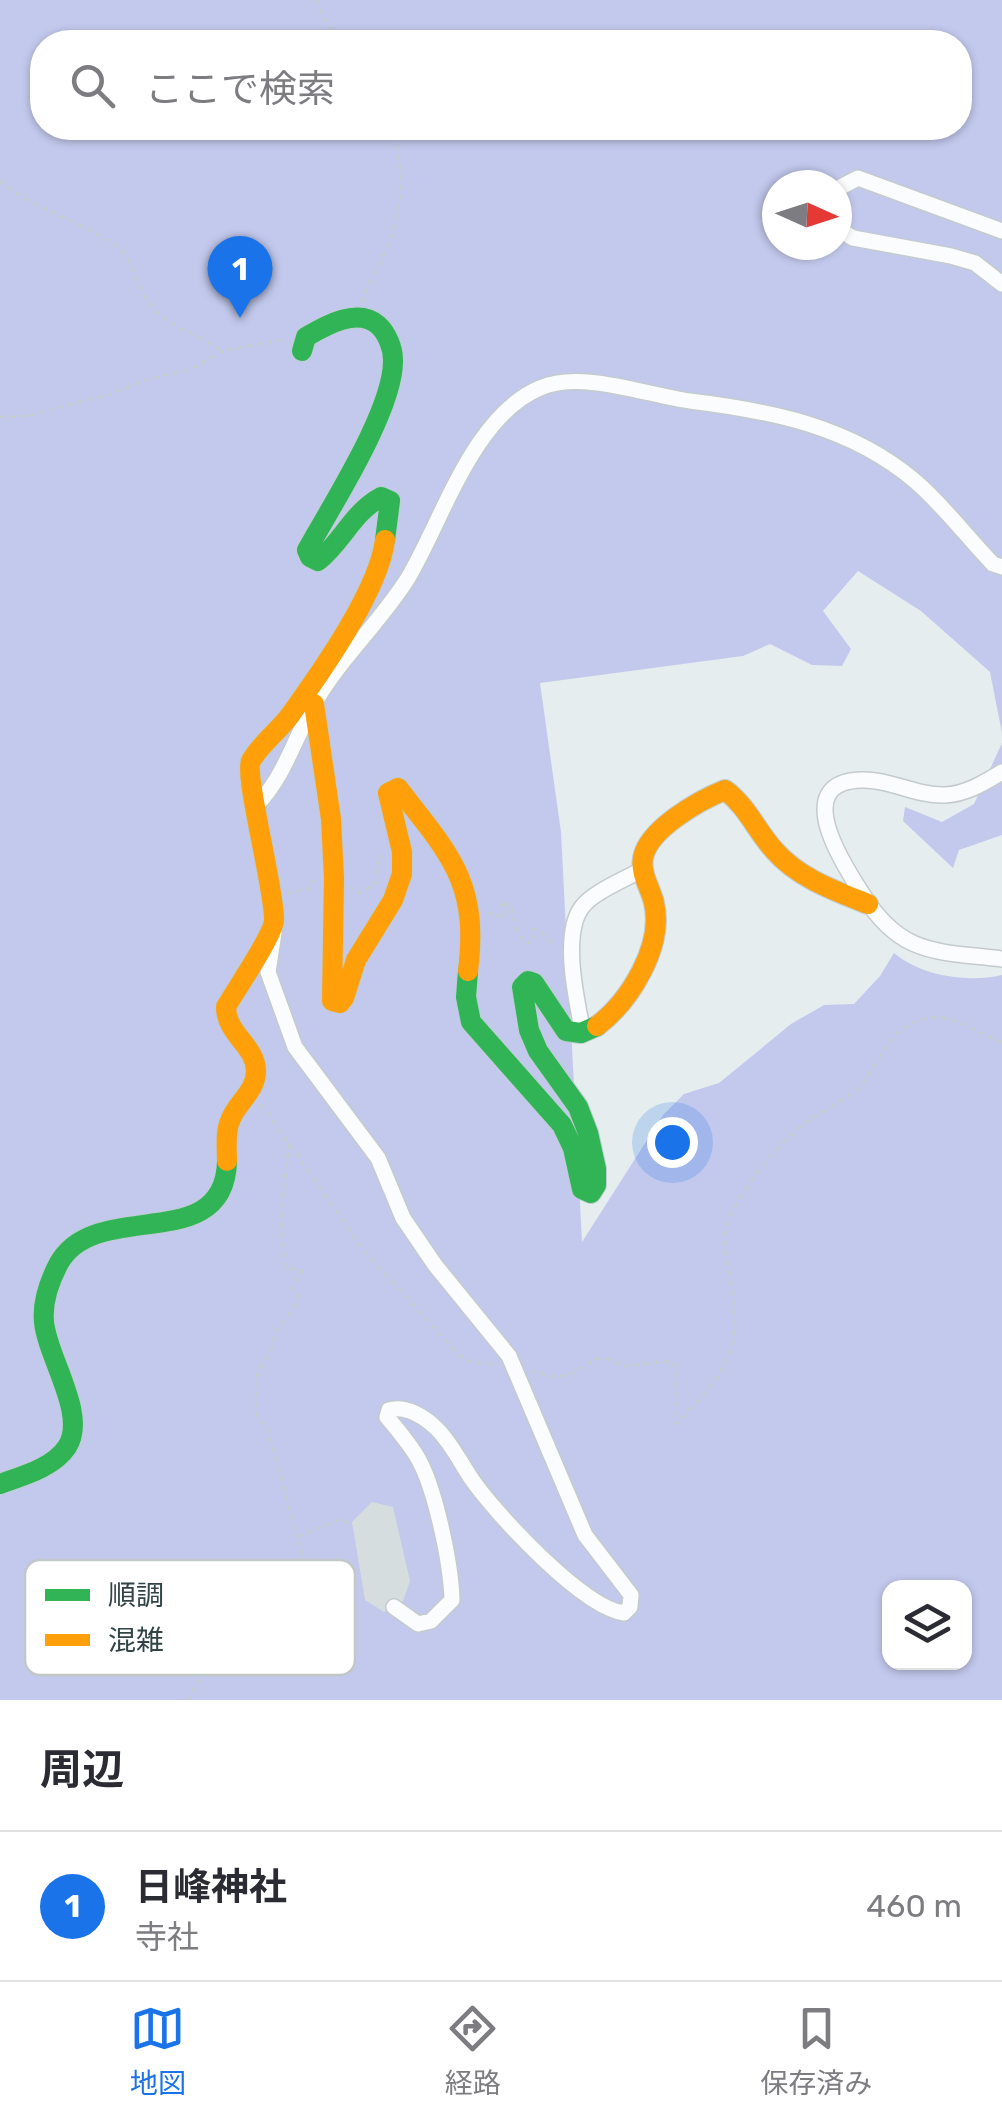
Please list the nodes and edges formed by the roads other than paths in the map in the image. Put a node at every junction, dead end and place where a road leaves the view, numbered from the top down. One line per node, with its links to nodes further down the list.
1 (852, 181): 2 (street)
2 (1002, 231)
3 (852, 237): 4 (street)
4 (1002, 284)
5 (304, 344): 9 (street)
6 (1002, 567): 7 (street)
7 (314, 704): 9 (street); 14 (street)
8 (1002, 772): 11 (street)
9 (258, 805): 12 (street)
10 (643, 868): 11 (street); 14 (street); 14 (street)
11 (868, 904): 13 (street)
12 (275, 924): 15 (street); 16 (street)
13 (1002, 959)
14 (584, 1033)
15 (0, 1484)
16 (394, 1607)

